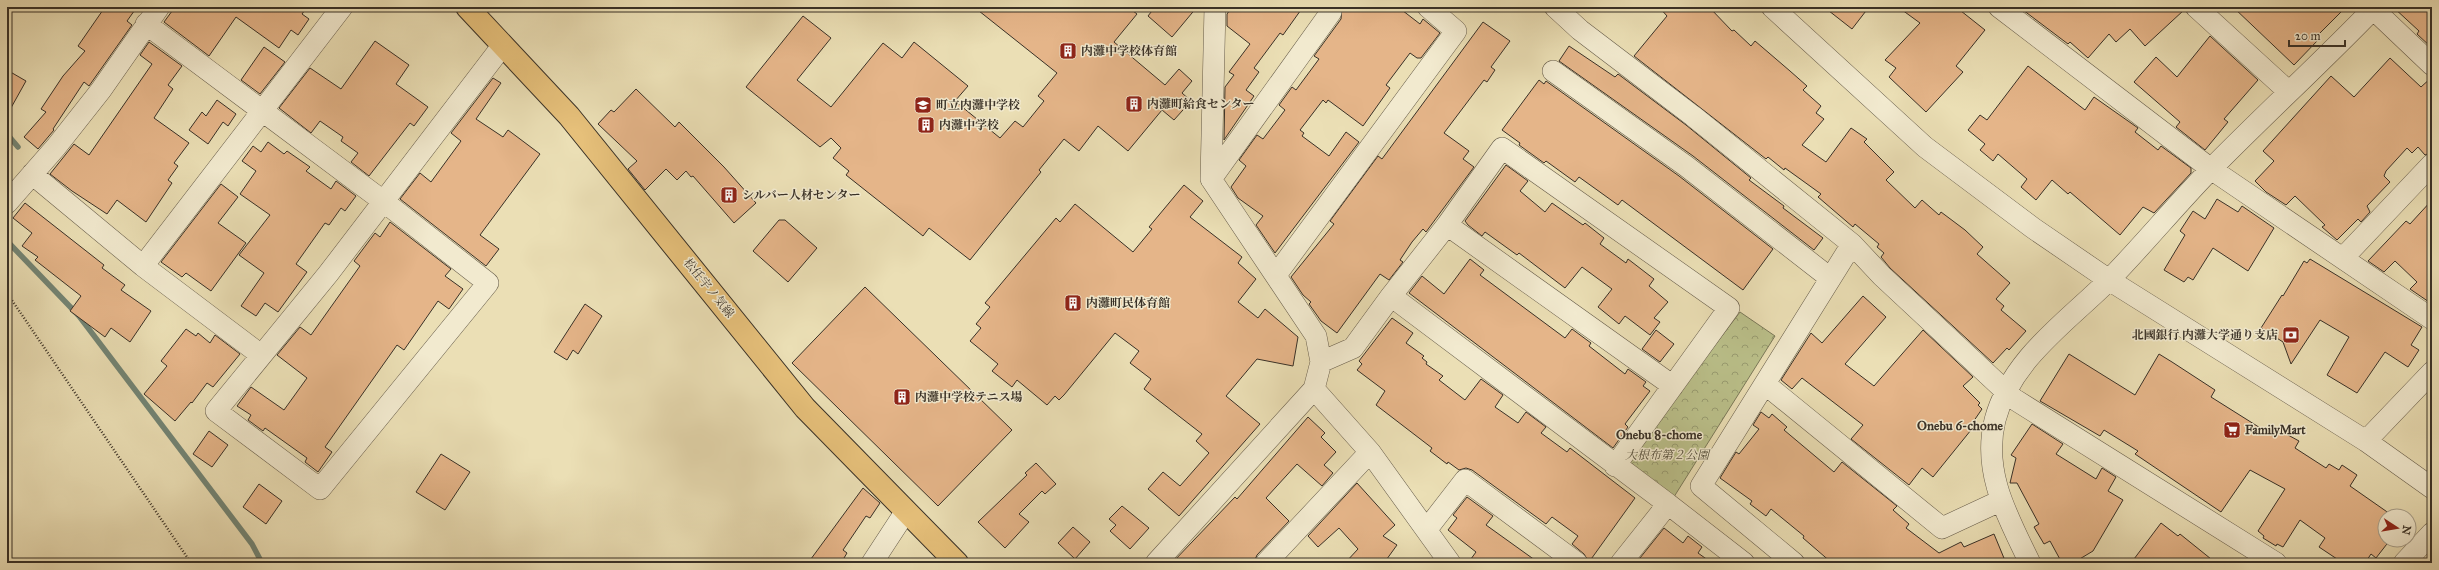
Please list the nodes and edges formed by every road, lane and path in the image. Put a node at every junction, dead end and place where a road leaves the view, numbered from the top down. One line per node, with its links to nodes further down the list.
1 (159, 7): 12 (street)
2 (342, 7): 17 (street)
3 (467, 7): 13 (main road, 松任宇ノ気線)
4 (1215, 7): 21 (street)
5 (1428, 7): 28 (street)
6 (1555, 7): 25 (street)
7 (1772, 7): 30 (street)
8 (2000, 7): 19 (street)
9 (2196, 7): 16 (street)
10 (2373, 8): 14 (street); 16 (street)
11 (1331, 12): 21 (street)
12 (146, 24): 17 (street); 20 (street)
13 (503, 45): 22 (street); 47 (main road, 松任宇ノ気線)
14 (2432, 65)
15 (1553, 71): 29 (street)
16 (2289, 92): 19 (street)
17 (261, 110): 22 (street); 27 (street)
18 (2432, 164): 26 (street)
19 (2211, 169): 26 (street); 30 (street)
20 (32, 174): 23 (street); 27 (street)
21 (1211, 179): 28 (street)
22 (383, 201): 34 (street); 34 (street)
23 (7, 203)
24 (1447, 225): 32 (street); 38 (street); 38 (street)
25 (1852, 244): 29 (street); 40 (street)
26 (2343, 258): 33 (street)
27 (143, 266): 34 (street)
28 (1276, 275): 35 (street)
29 (1830, 278): 37 (street)
30 (2108, 280): 40 (street); 41 (street)
31 (7, 293): 50 (path)
32 (1391, 296): 35 (street); 43 (street)
33 (2432, 319)
34 (261, 355)
35 (1321, 362): 39 (street)
36 (2432, 372): 41 (street)
37 (1765, 384): 45 (street); 59 (street)
38 (1673, 386): 43 (street)
39 (1314, 389): 42 (street); 53 (street)
40 (2005, 391): 45 (street); 61 (street)
41 (2366, 441): 44 (street)
42 (1370, 452): 48 (street); 54 (street)
43 (1615, 466): 46 (street)
44 (2432, 488)
45 (2000, 501): 60 (street)
46 (1668, 504): 57 (street); 58 (street)
47 (906, 511): 51 (street); 52 (main road, 松任宇ノ気線)
48 (1427, 529): 55 (street); 56 (street)
49 (2432, 533): 62 (street)
50 (191, 563)
51 (872, 563)
52 (957, 563)
53 (1157, 563)
54 (1266, 563)
55 (1450, 563)
56 (1577, 563)
57 (1621, 563)
58 (1744, 563)
59 (1794, 563)
60 (2030, 563)
61 (2276, 563)
62 (2404, 563)

